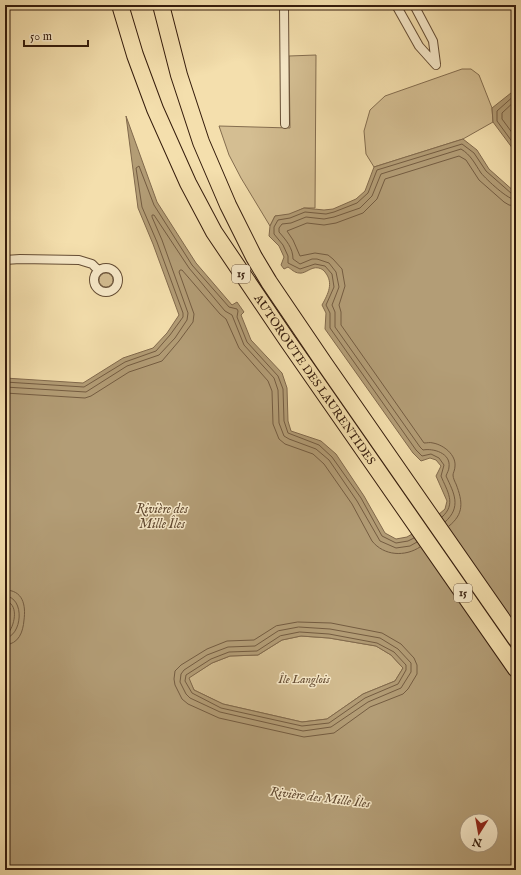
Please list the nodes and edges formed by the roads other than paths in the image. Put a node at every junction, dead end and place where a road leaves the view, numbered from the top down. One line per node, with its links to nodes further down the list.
1 (120, 5): 10 (highway, AUTOROUTE DES LAURENTIDES / 15)
2 (161, 5): 9 (highway, AUTOROUTE DES LAURENTIDES / 15)
3 (284, 5): 6 (street)
4 (396, 5): 5 (street)
5 (414, 5)
6 (285, 124)
7 (5, 260): 8 (street)
8 (98, 270)
9 (516, 639)
10 (516, 669)

